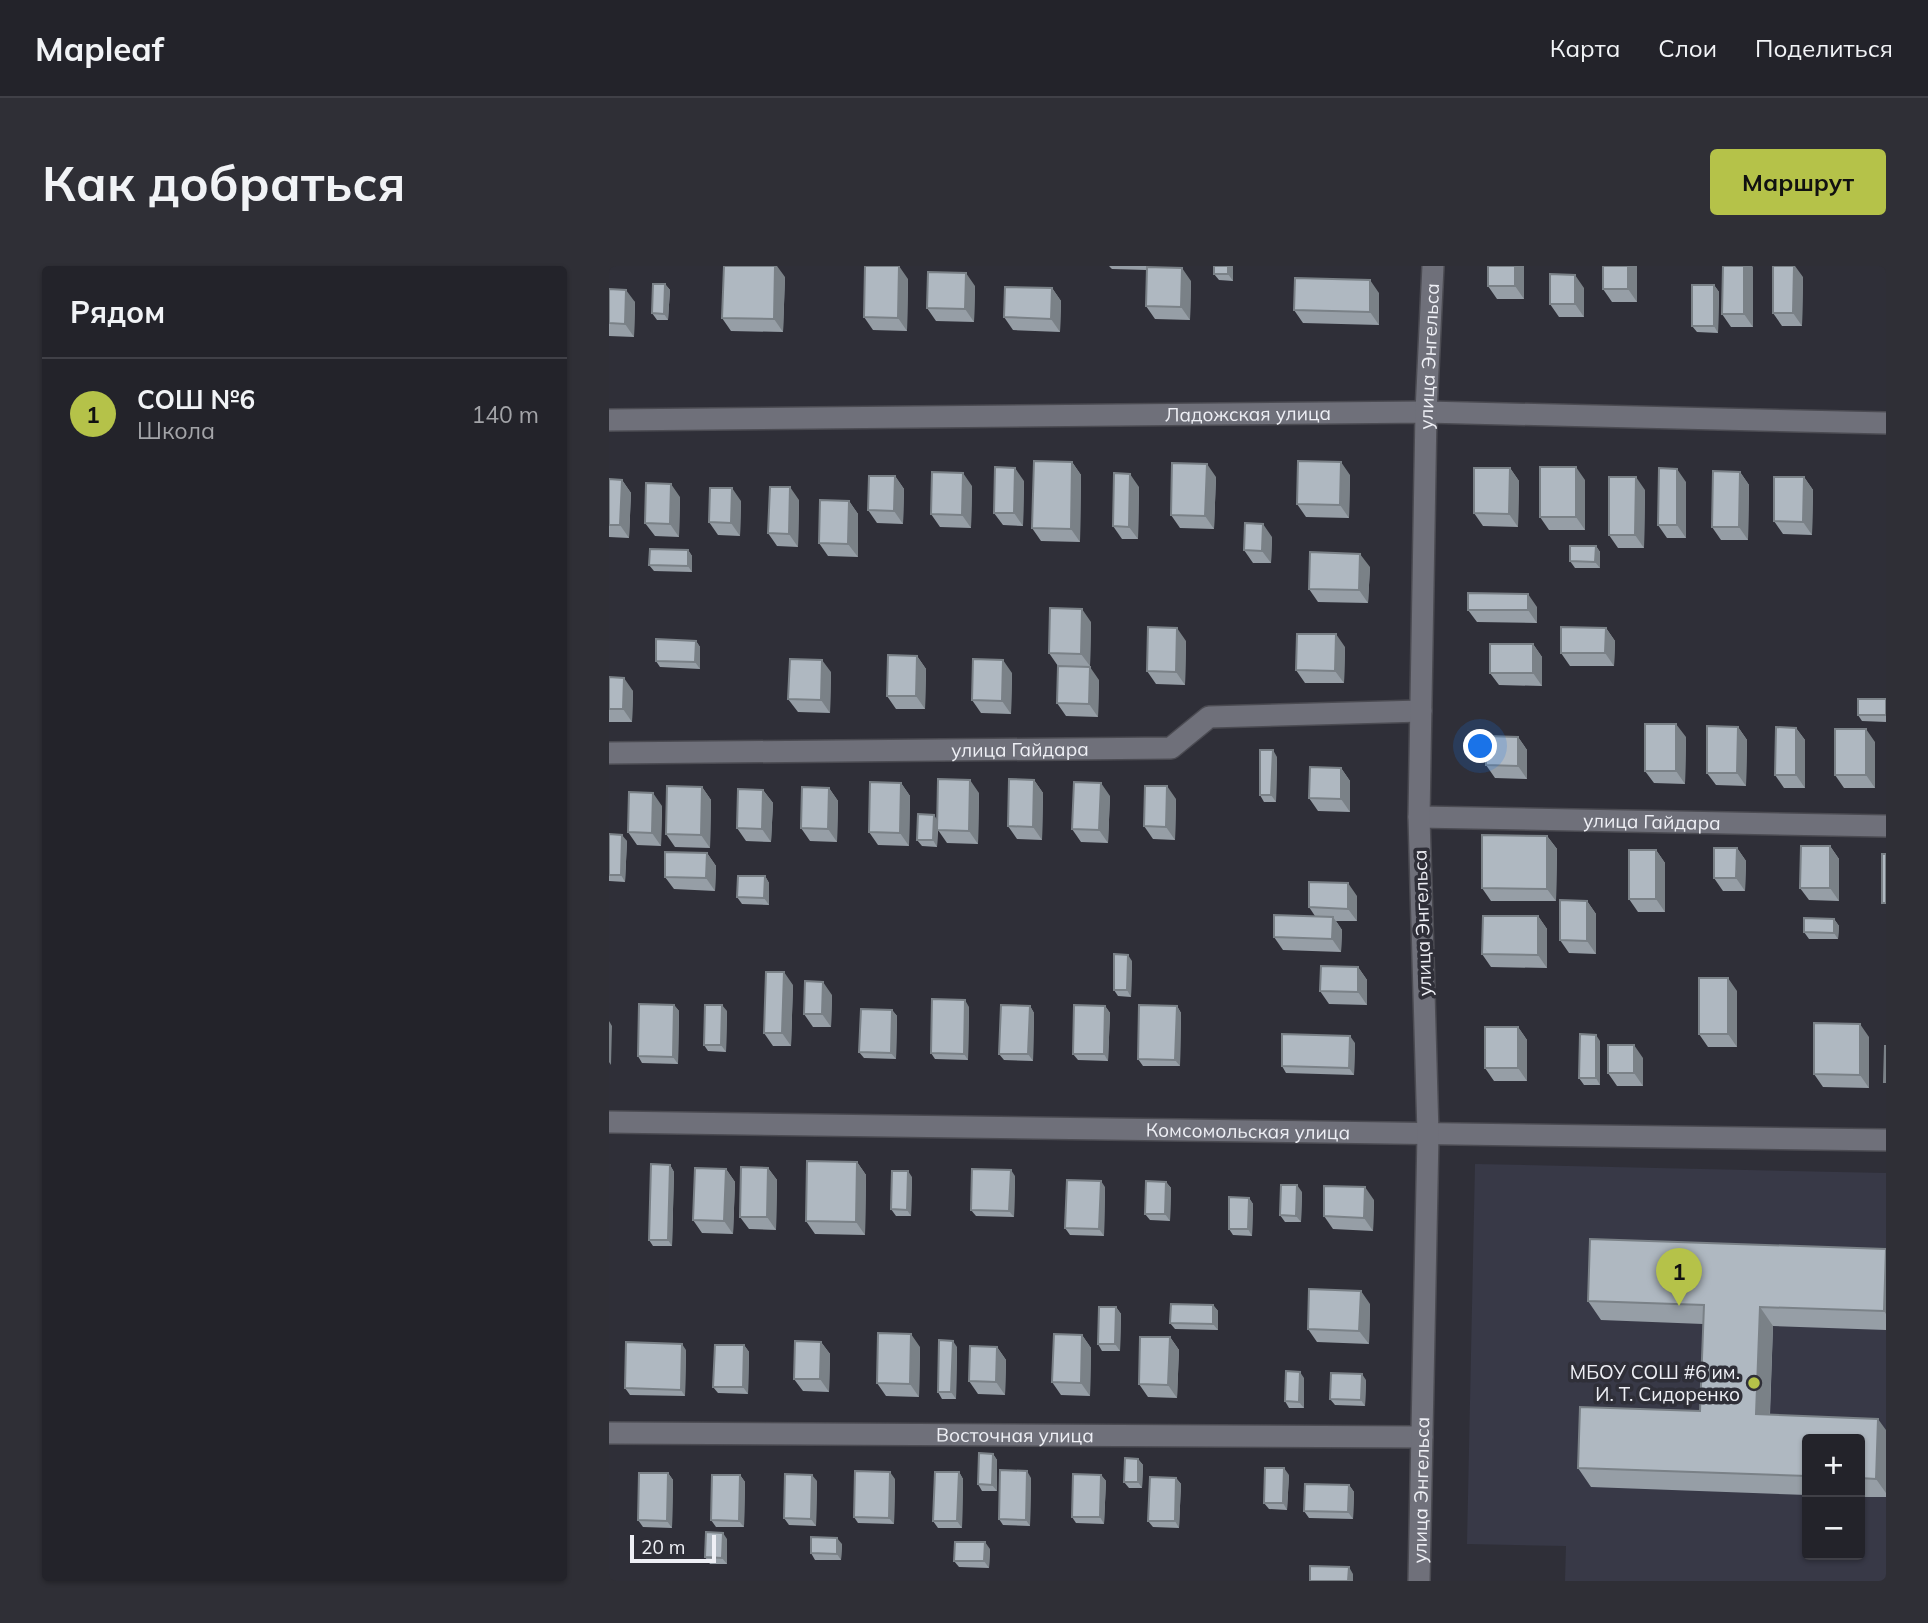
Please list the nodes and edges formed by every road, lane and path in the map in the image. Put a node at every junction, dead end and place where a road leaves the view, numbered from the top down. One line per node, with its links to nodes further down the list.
1 (1433, 266): 2 (street, улица Энгельса)
2 (1426, 412): 3 (street, Ладожская улица); 4 (street, Ладожская улица); 5 (street, улица Энгельса)
3 (609, 420)
4 (1886, 423)
5 (1421, 711): 6 (street, улица Гайдара); 7 (street, улица Энгельса)
6 (609, 753)
7 (1419, 817): 8 (street, улица Гайдара); 10 (street, улица Энгельса)
8 (1886, 826)
9 (609, 1122): 10 (street, Комсомольская улица)
10 (1428, 1134): 11 (street, Комсомольская улица); 13 (street, улица Энгельса)
11 (1886, 1140)
12 (609, 1433): 13 (street, Восточная улица)
13 (1422, 1437): 14 (street, улица Энгельса)
14 (1419, 1581)

